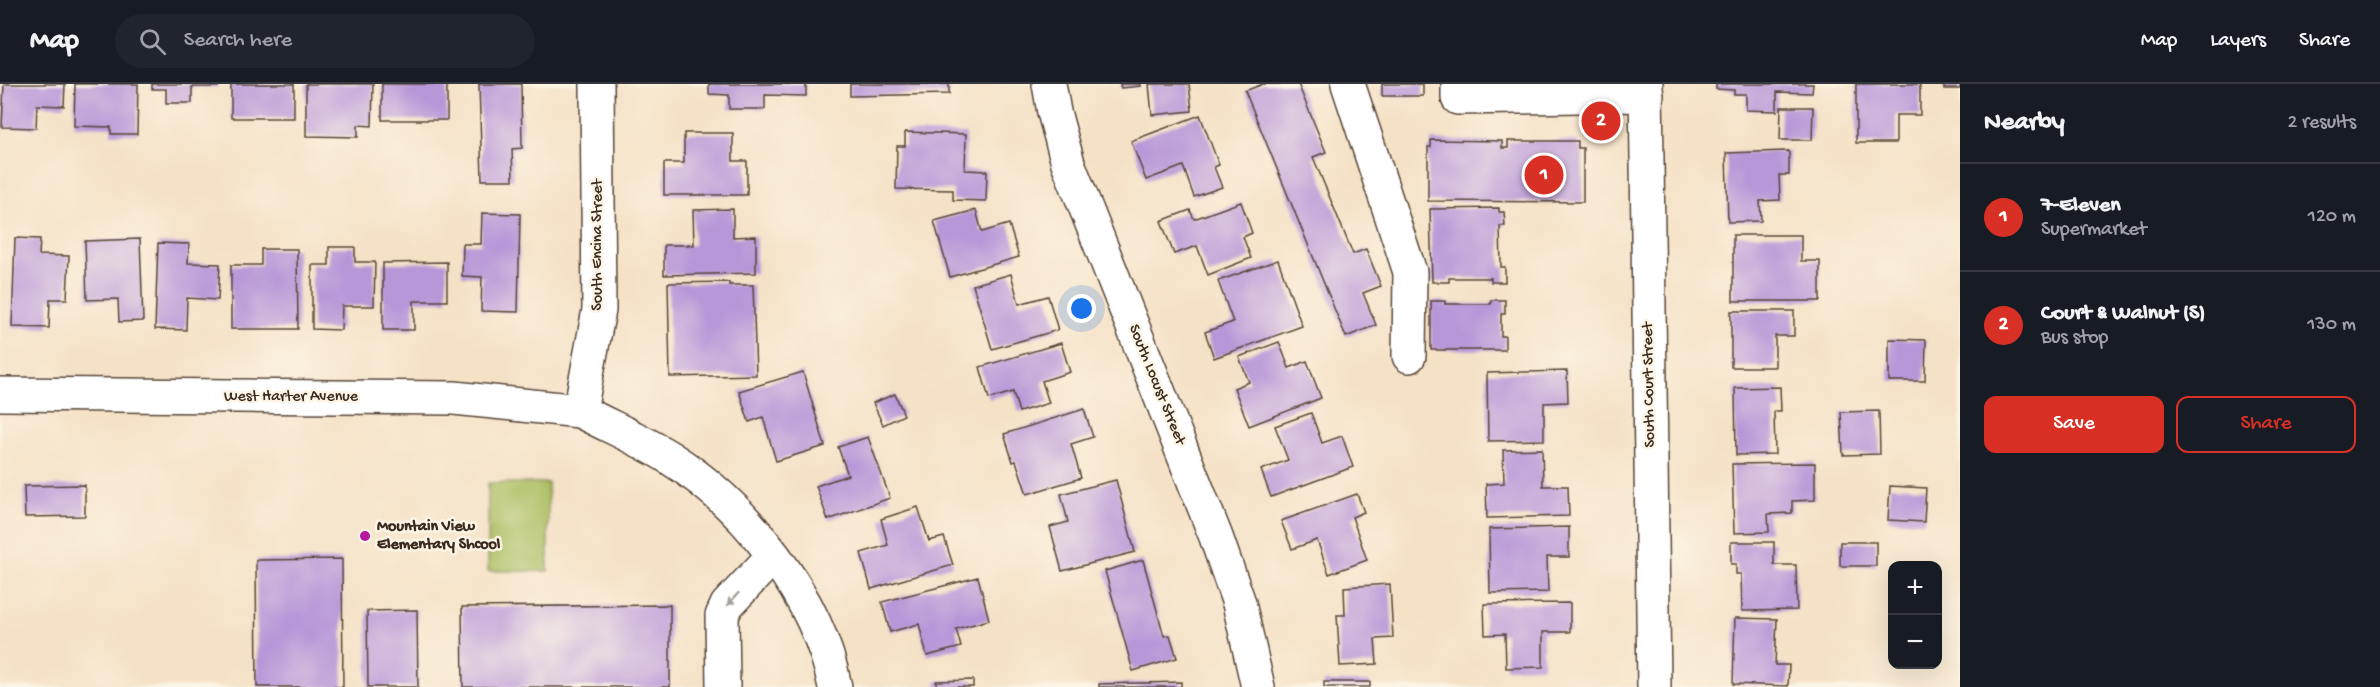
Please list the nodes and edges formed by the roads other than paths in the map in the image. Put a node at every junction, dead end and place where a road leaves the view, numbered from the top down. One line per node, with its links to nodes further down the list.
1 (597, 84): 9 (street, South Encina Street)
2 (1049, 84): 13 (street, South Locust Street)
3 (1458, 84): 5 (street)
4 (1356, 87): 7 (street)
5 (1535, 88): 6 (street)
6 (1647, 90): 14 (street, South Court Street)
7 (1409, 356)
8 (0, 394): 9 (street, West Harter Avenue)
9 (580, 411): 10 (street)
10 (773, 556): 11 (street, one-way to 11); 12 (street)
11 (723, 687)
12 (835, 687)
13 (1258, 687)
14 (1654, 687)

